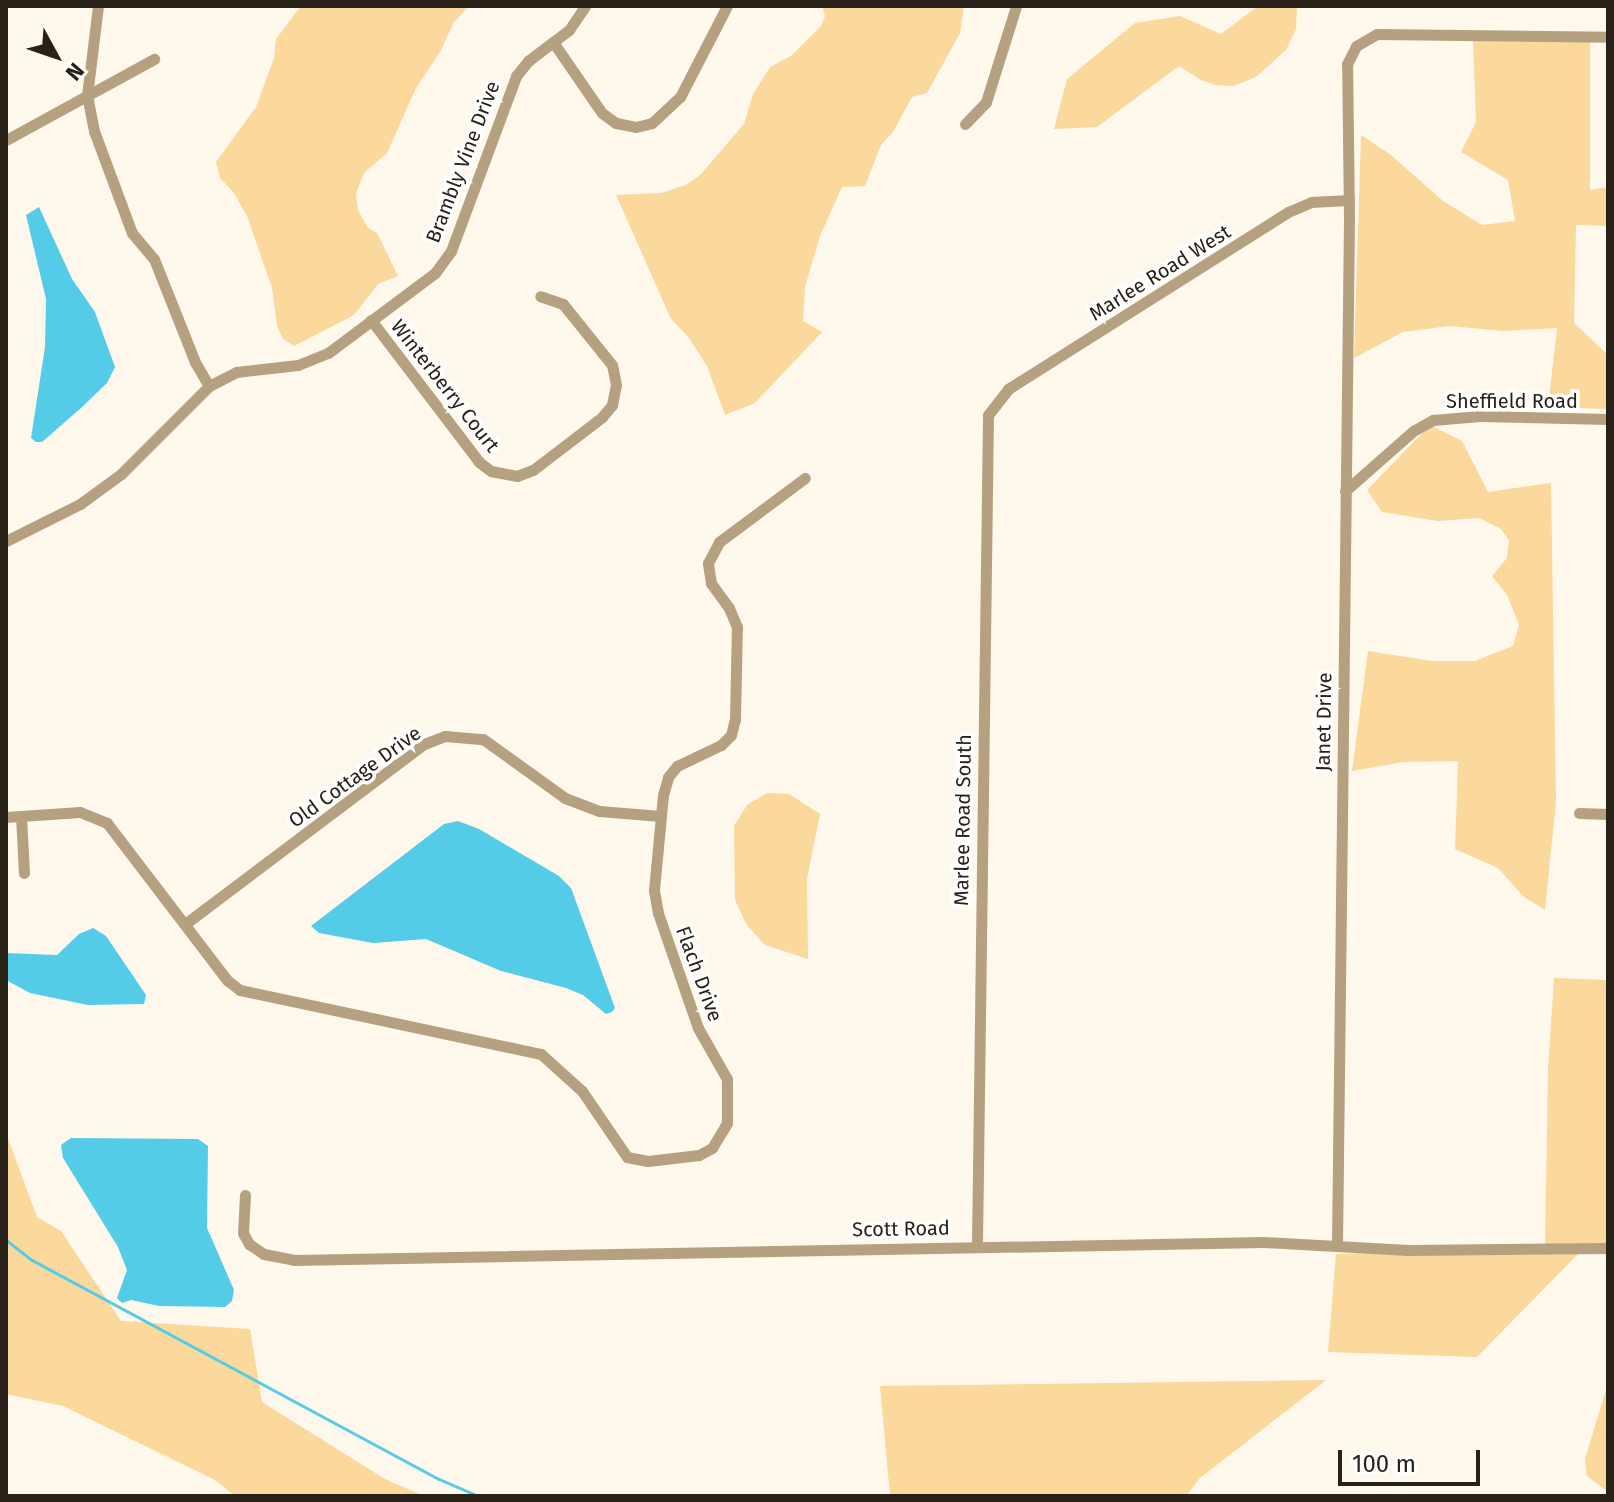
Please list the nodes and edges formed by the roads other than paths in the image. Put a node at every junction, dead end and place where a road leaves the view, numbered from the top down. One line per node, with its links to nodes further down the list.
1 (98, 6): 8 (street)
2 (585, 6): 6 (street, Brambly Vine Drive)
3 (727, 6): 6 (street)
4 (1016, 6): 9 (street)
5 (1608, 37): 11 (street, Janet Drive)
6 (553, 42): 13 (street, Brambly Vine Drive)
7 (154, 59): 8 (street)
8 (87, 95): 10 (street); 14 (street)
9 (965, 124)
10 (6, 140)
11 (1349, 200): 15 (street, Marlee Road West); 18 (street, Janet Drive)
12 (540, 296): 13 (street, Winterberry Court)
13 (371, 320): 14 (street, Brambly Vine Drive)
14 (209, 386): 19 (street, Brambly Vine Drive)
15 (997, 399): 28 (street, Marlee Road South)
16 (1608, 419): 18 (street, Sheffield Road)
17 (805, 478): 23 (street, Flach Drive)
18 (1345, 491): 29 (street, Janet Drive)
19 (6, 541)
20 (1579, 813): 21 (street)
21 (1608, 814)
22 (21, 816): 24 (street, Flach Drive); 25 (street); 26 (street, Flach Drive)
23 (661, 816): 26 (street, Old Cottage Drive); 26 (street, Flach Drive)
24 (6, 817)
25 (24, 873)
26 (185, 924)
27 (245, 1195): 28 (street, Scott Road)
28 (977, 1245): 29 (street, Scott Road)
29 (1337, 1245): 30 (street, Scott Road)
30 (1608, 1248)

